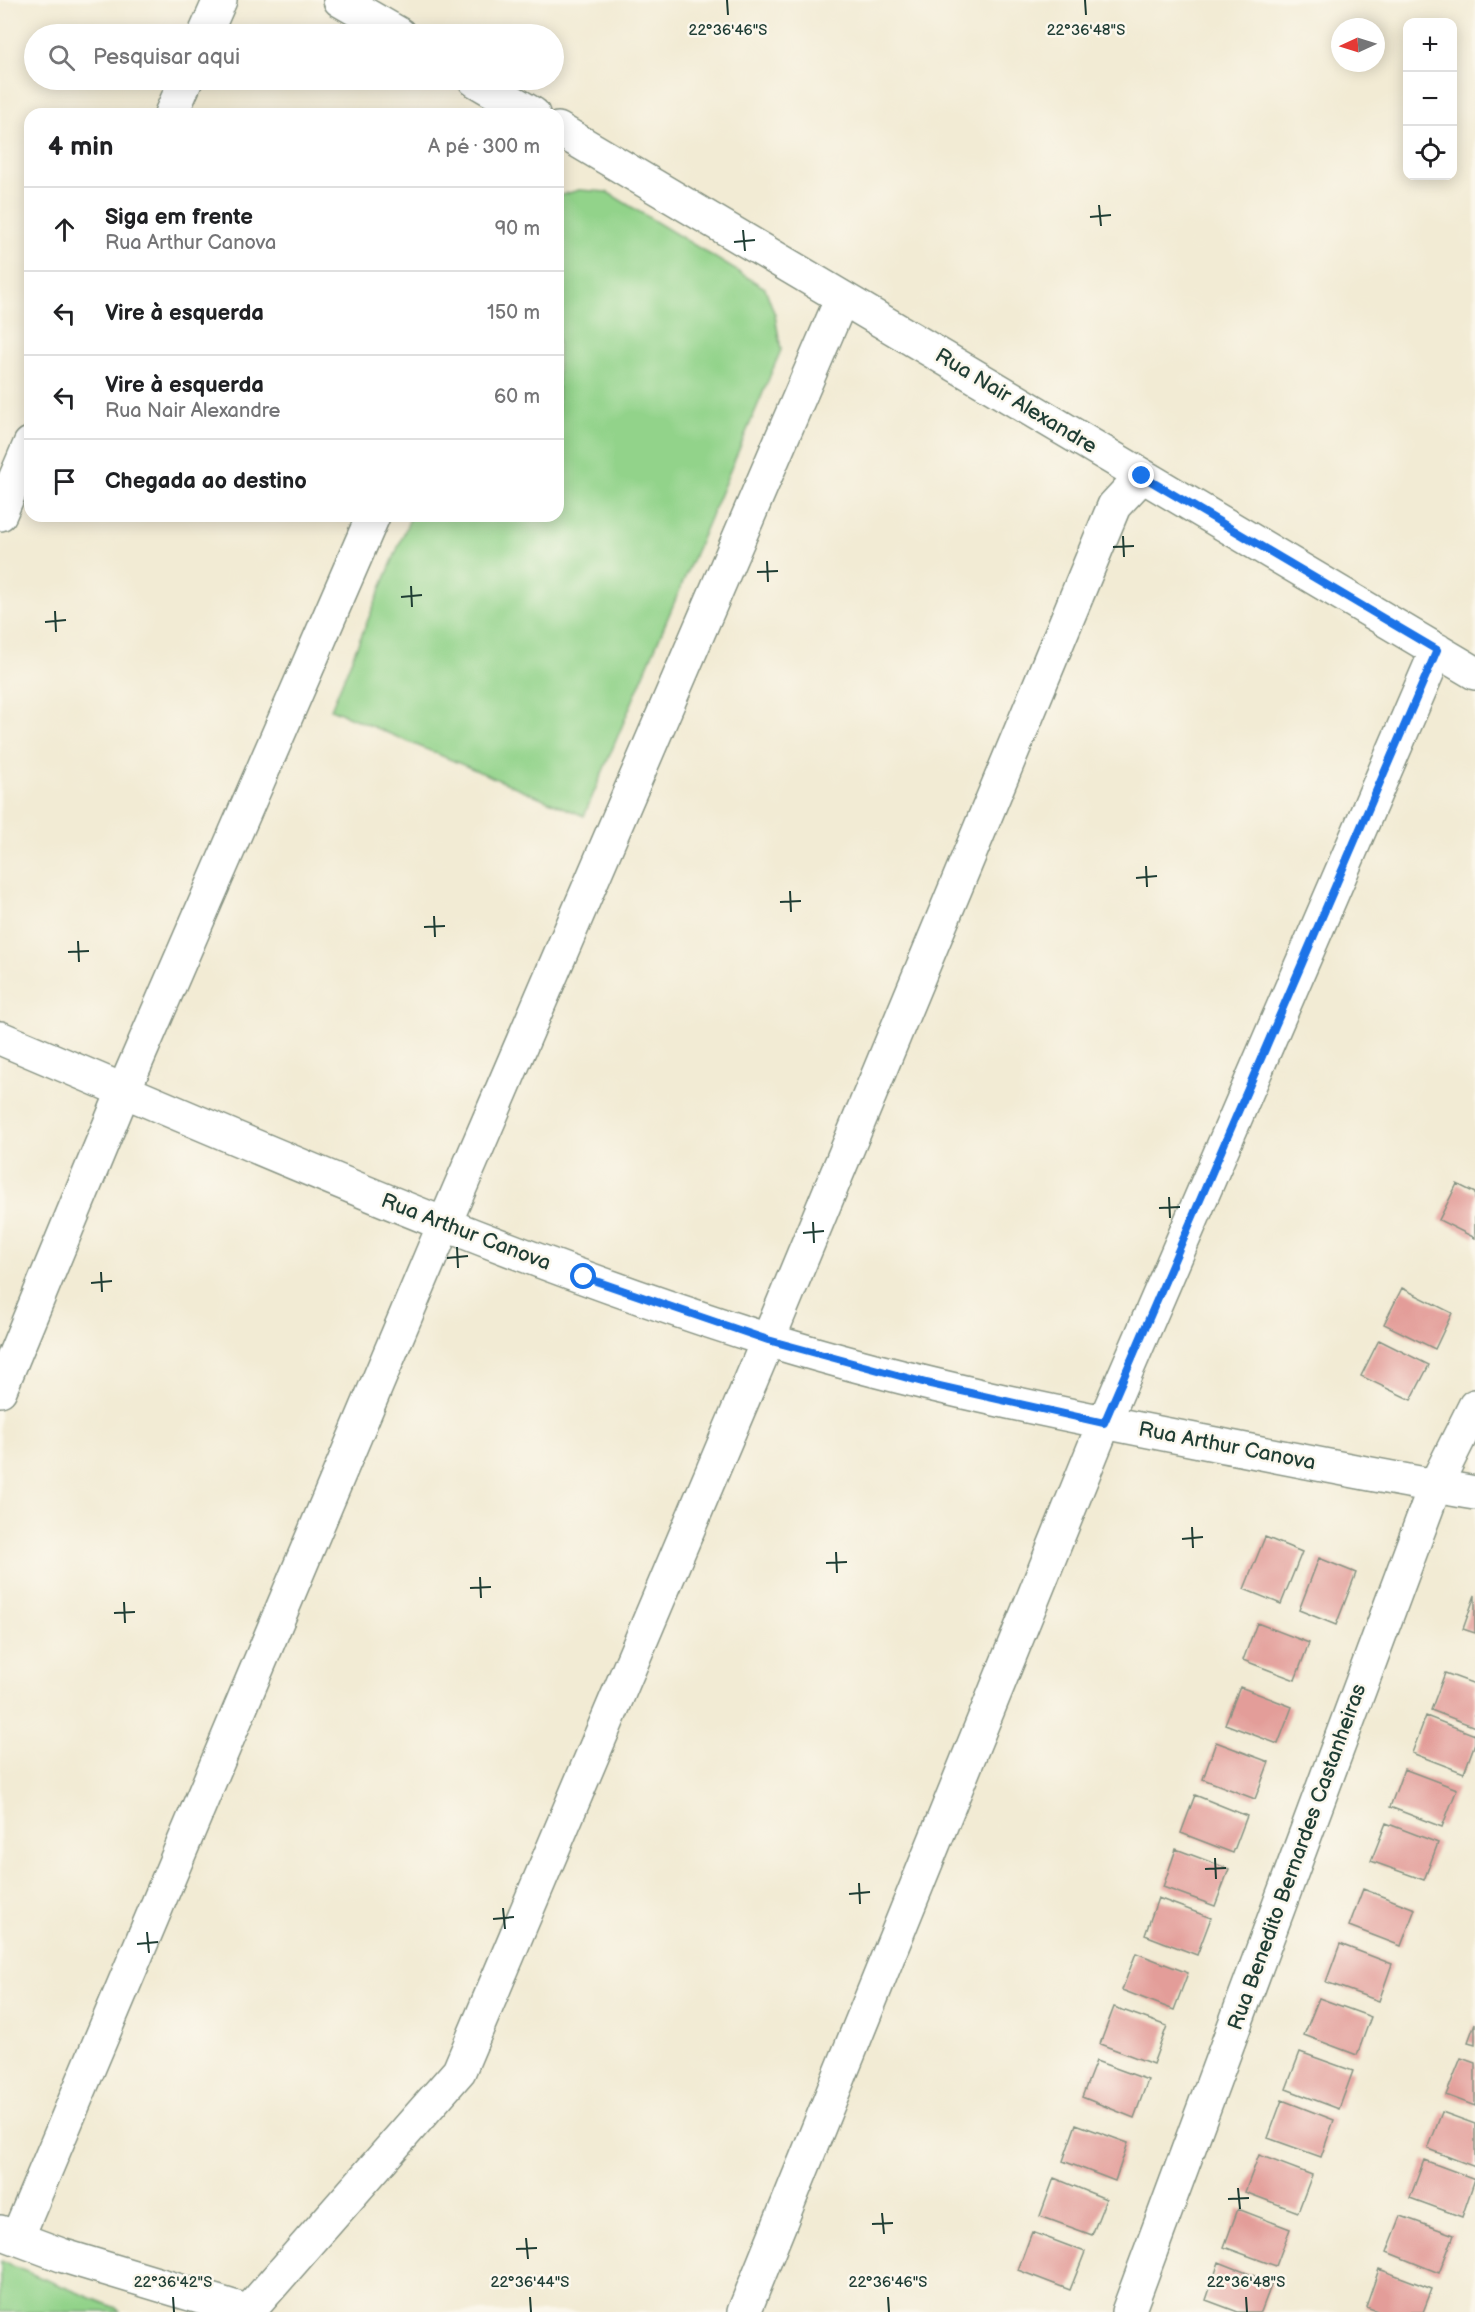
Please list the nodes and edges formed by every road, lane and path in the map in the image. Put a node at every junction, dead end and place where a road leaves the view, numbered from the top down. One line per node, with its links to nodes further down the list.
1 (220, 0): 3 (street)
2 (340, 0): 4 (street)
3 (209, 24)
4 (382, 24)
5 (182, 90): 7 (street)
6 (492, 90): 8 (street)
7 (174, 108)
8 (523, 108)
9 (564, 133): 10 (street, Rua Nair Alexandre)
10 (842, 298): 12 (street, Rua Nair Alexandre); 19 (street)
11 (24, 458): 13 (street)
12 (1142, 476): 15 (street, Rua Nair Alexandre); 20 (street)
13 (0, 514)
14 (370, 522): 18 (street)
15 (1437, 650): 16 (street, Rua Nair Alexandre); 23 (street)
16 (1475, 673)
17 (0, 1038): 18 (street, Rua Arthur Canova)
18 (124, 1090): 19 (street, Rua Arthur Canova); 21 (street)
19 (444, 1225): 20 (street, Rua Arthur Canova); 26 (street)
20 (768, 1340): 23 (street, Rua Arthur Canova); 27 (street)
21 (0, 1390)
22 (1475, 1406): 24 (street, Rua Benedito Bernardes Castanheiras)
23 (1104, 1423): 24 (street, Rua Arthur Canova); 28 (street)
24 (1435, 1486): 25 (street, Rua Arthur Canova); 29 (street, Rua Benedito Bernardes Castanheiras)
25 (1475, 1493)
26 (8, 2235): 27 (street)
27 (249, 2312)
28 (744, 2312)
29 (1128, 2312)

